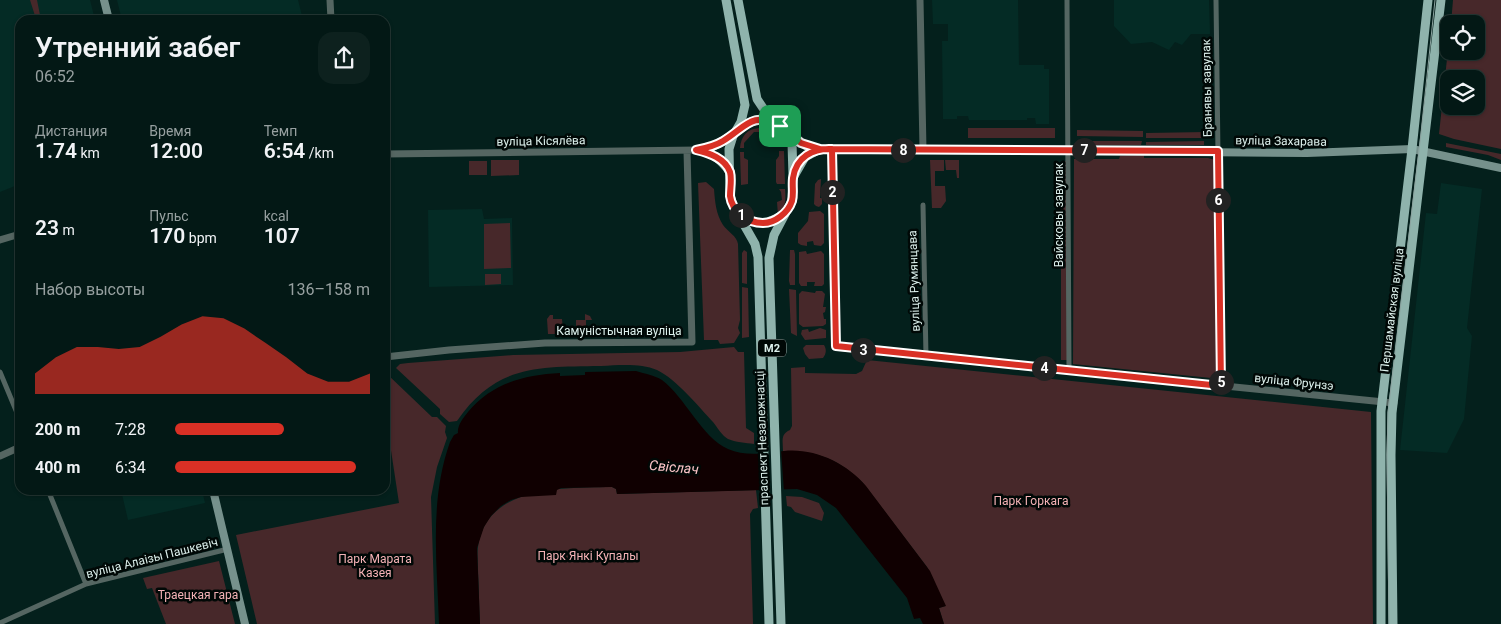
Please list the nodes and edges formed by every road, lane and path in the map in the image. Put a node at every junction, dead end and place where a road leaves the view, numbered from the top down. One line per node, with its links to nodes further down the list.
1 (104, 0): 10 (main road)
2 (330, 0): 11 (street)
3 (726, 0): 13 (main road, праспект Незалежнасці / М2)
4 (738, 0): 12 (main road, праспект Незалежнасці / М2)
5 (920, 0): 17 (street)
6 (1066, 0): 18 (street, Вайсковы завулак)
7 (1216, 0): 21 (street, Бранявы завулак)
8 (1428, 0): 19 (main road, Першамайская вуліца)
9 (1441, 0): 22 (main road, Першамайская вуліца)
10 (108, 15)
11 (331, 15)
12 (783, 130): 13 (main road); 14 (main road); 26 (main road, праспект Незалежнасці / М2)
13 (737, 131): 16 (main road); 25 (main road, праспект Незалежнасці / М2)
14 (820, 149): 15 (main road, вуліца Захарава); 26 (main road)
15 (832, 149): 17 (main road, вуліца Захарава); 33 (street, вуліца Фрунзэ)
16 (696, 150): 20 (street, вуліца Кісялёва); 25 (main road)
17 (923, 150): 18 (main road, вуліца Захарава)
18 (1068, 150): 21 (main road, вуліца Захарава); 34 (street, Вайсковы завулак)
19 (1412, 150): 21 (main road, вуліца Захарава); 22 (main road, вуліца Захарава); 37 (main road, Першамайская вуліца)
20 (686, 151): 23 (street, вуліца Кісялёва); 32 (street, Камуністычная вуліца)
21 (1218, 151): 36 (street, Бранявы завулак)
22 (1424, 151): 24 (main road, вуліца Захарава); 38 (main road, Першамайская вуліца)
23 (390, 154)
24 (1501, 168)
25 (730, 172): 28 (main road, праспект Незалежнасці / М2)
26 (794, 176): 29 (main road, праспект Незалежнасці / М2)
27 (923, 205): 33 (street, вуліца Румянцава)
28 (737, 211): 29 (main road); 48 (main road, праспект Незалежнасці / М2)
29 (786, 211): 49 (main road, праспект Незалежнасці / М2)
30 (15, 236): 31 (street)
31 (0, 240)
32 (390, 356)
33 (926, 356): 34 (street, вуліца Фрунзэ)
34 (1069, 370): 36 (street, вуліца Фрунзэ)
35 (0, 372): 39 (street)
36 (1221, 386): 37 (street, вуліца Фрунзэ)
37 (1382, 402): 38 (street, вуліца Фрунзэ); 50 (main road, Першамайская вуліца)
38 (1394, 403): 51 (main road, Першамайская вуліца)
39 (15, 408)
40 (15, 449): 41 (street)
41 (0, 456)
42 (50, 495): 45 (street)
43 (214, 495): 44 (main road)
44 (228, 549): 45 (street, вуліца Алаізы Пашкевіч); 47 (main road)
45 (86, 584): 46 (street, вуліца Алаізы Пашкевіч)
46 (0, 623)
47 (245, 624)
48 (769, 624)
49 (780, 624)
50 (1381, 624)
51 (1392, 624)

